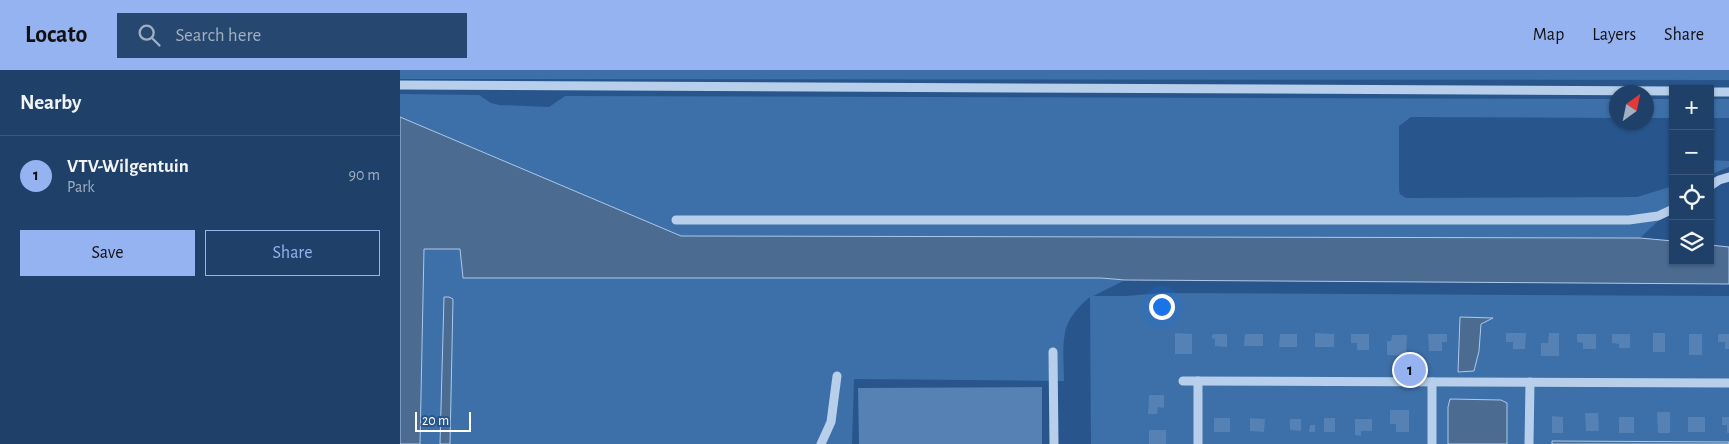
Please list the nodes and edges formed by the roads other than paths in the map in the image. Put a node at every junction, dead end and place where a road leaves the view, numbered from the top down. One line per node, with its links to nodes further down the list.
1 (400, 85): 2 (lane)
2 (1669, 91)
3 (1714, 92): 4 (lane)
4 (1729, 92)
5 (1729, 177): 6 (lane)
6 (1714, 183)
7 (1669, 211): 8 (lane)
8 (676, 220)
9 (1053, 352): 17 (lane)
10 (837, 376): 16 (lane)
11 (1184, 381): 12 (lane)
12 (1198, 381): 13 (lane); 18 (lane)
13 (1432, 382): 14 (lane); 19 (lane)
14 (1530, 382): 15 (lane); 20 (lane)
15 (1729, 383)
16 (821, 444)
17 (1054, 444)
18 (1198, 444)
19 (1432, 444)
20 (1529, 444)

